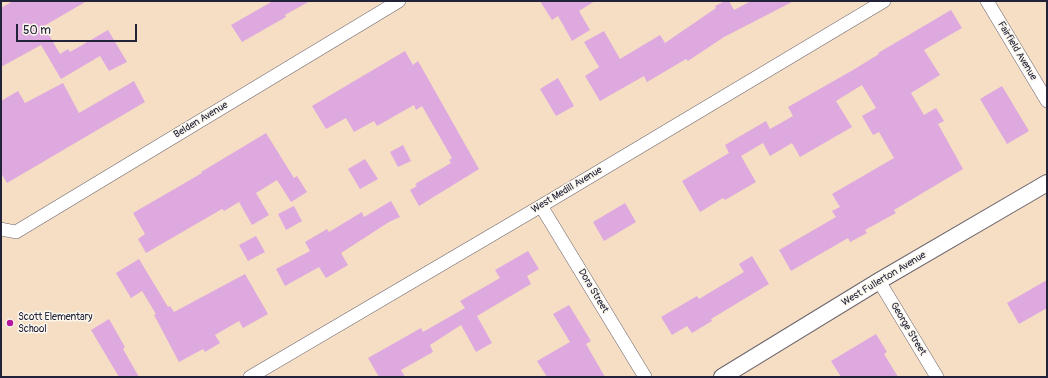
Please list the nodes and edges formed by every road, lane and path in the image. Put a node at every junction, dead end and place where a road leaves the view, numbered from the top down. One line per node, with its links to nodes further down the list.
1 (399, 1): 7 (street, Belden Avenue)
2 (884, 1): 6 (street, West Medill Avenue)
3 (987, 1): 4 (street, Fairfield Avenue)
4 (1047, 101)
5 (1047, 183): 8 (street, West Fullerton Avenue)
6 (541, 206): 9 (street, West Medill Avenue); 10 (street, Dora Street)
7 (1, 229)
8 (879, 281): 11 (street, West Fullerton Avenue); 12 (street, George Street)
9 (250, 377)
10 (645, 377)
11 (722, 377)
12 (937, 377)

